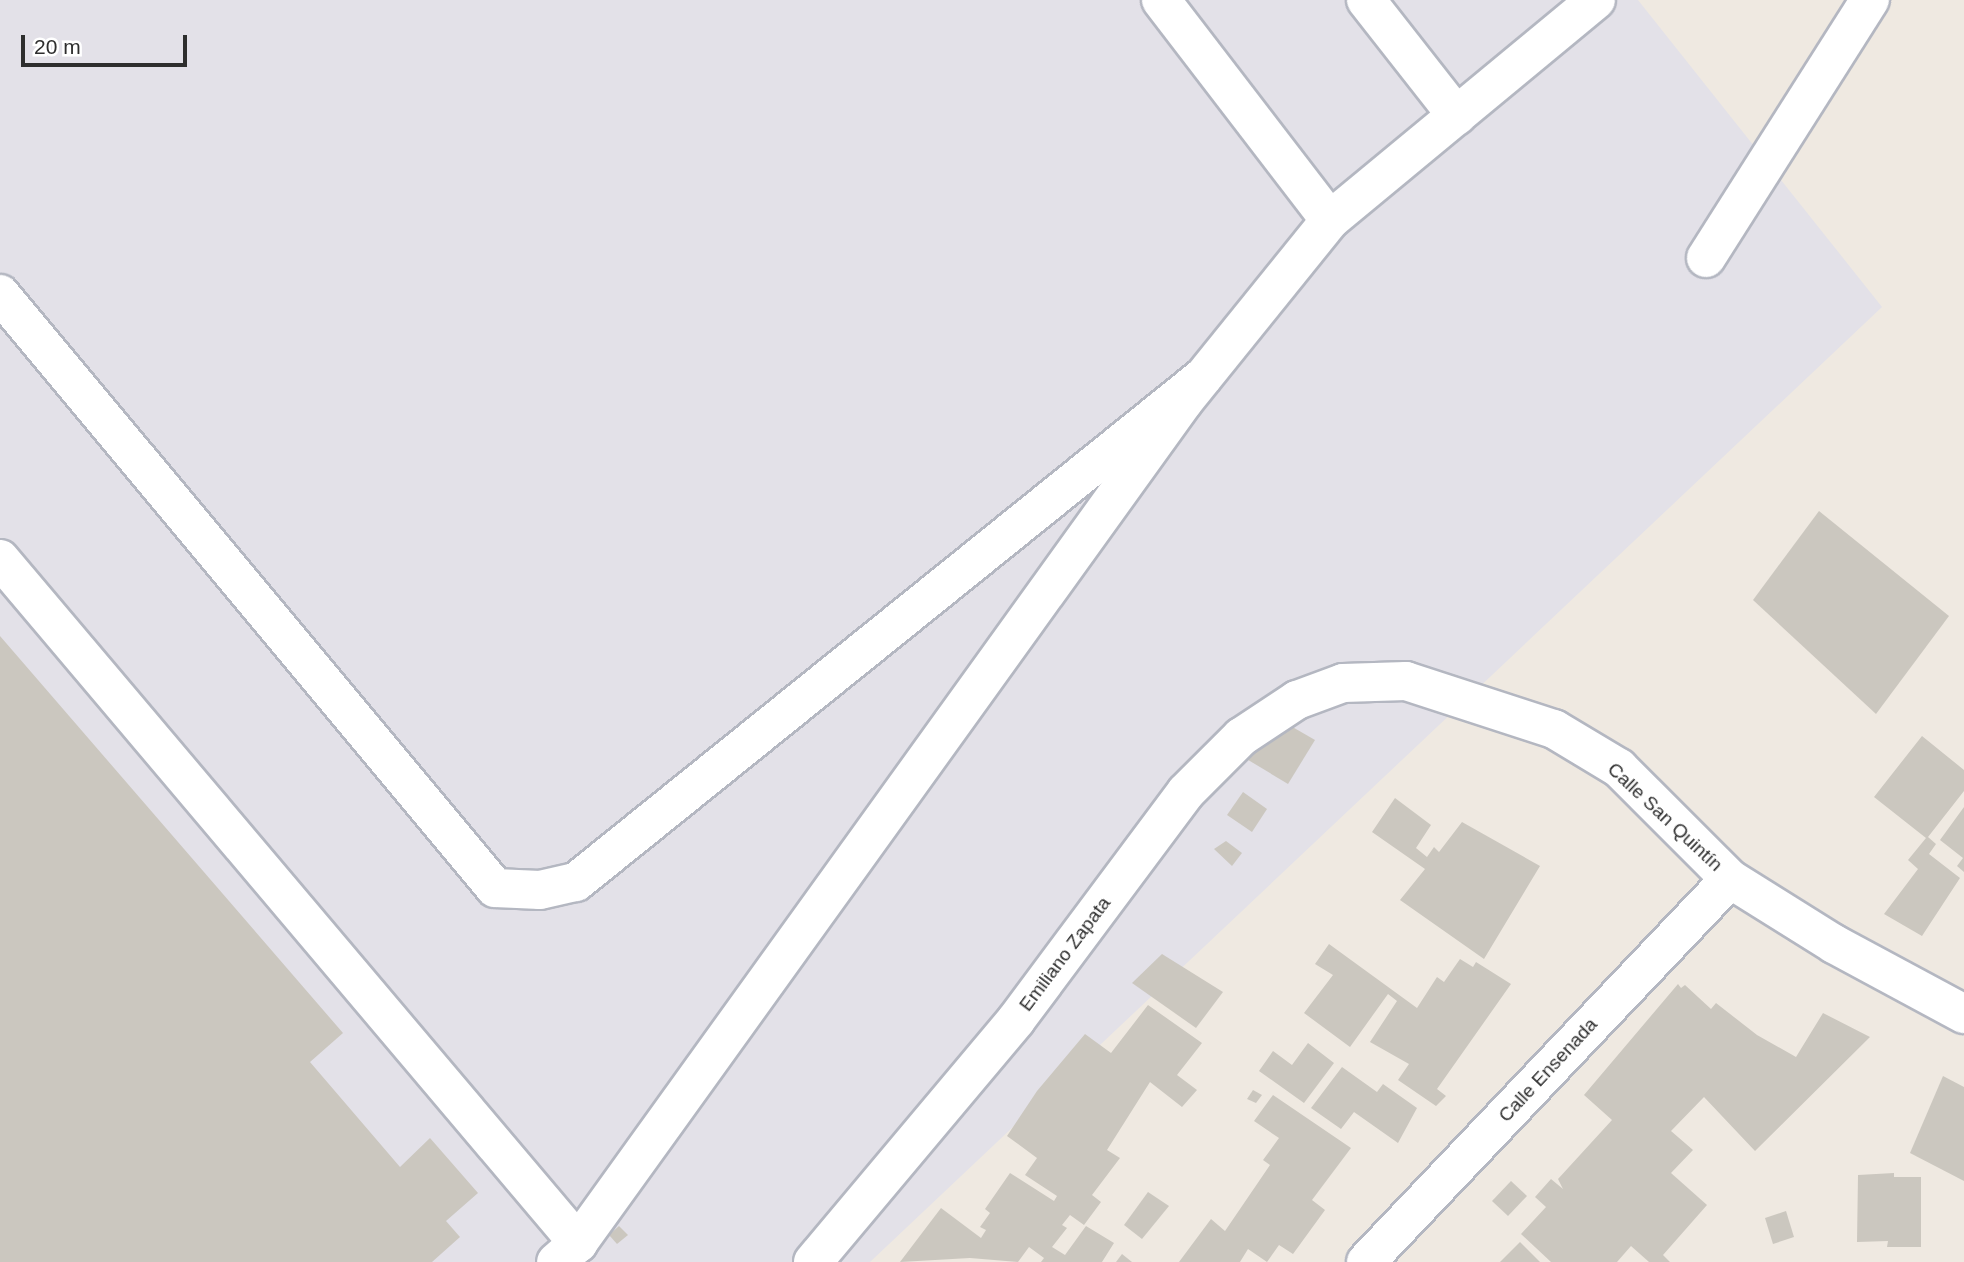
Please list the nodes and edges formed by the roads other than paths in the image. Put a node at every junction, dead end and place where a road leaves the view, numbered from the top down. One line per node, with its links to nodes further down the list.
1 (1161, 0): 6 (street)
2 (1366, 0): 5 (street)
3 (1596, 0): 5 (street)
4 (1870, 0): 7 (street)
5 (1457, 116): 6 (street)
6 (1330, 220): 9 (street)
7 (1706, 258)
8 (0, 295): 9 (street)
9 (1203, 377): 14 (street)
10 (0, 559): 14 (street)
11 (1343, 683): 12 (street, Calle San Quintín); 15 (street, Emiliano Zapata)
12 (1730, 878): 13 (street, Calle San Quintín); 16 (street, Calle Ensenada)
13 (1964, 1014)
14 (567, 1252)
15 (814, 1262)
16 (1366, 1262)

